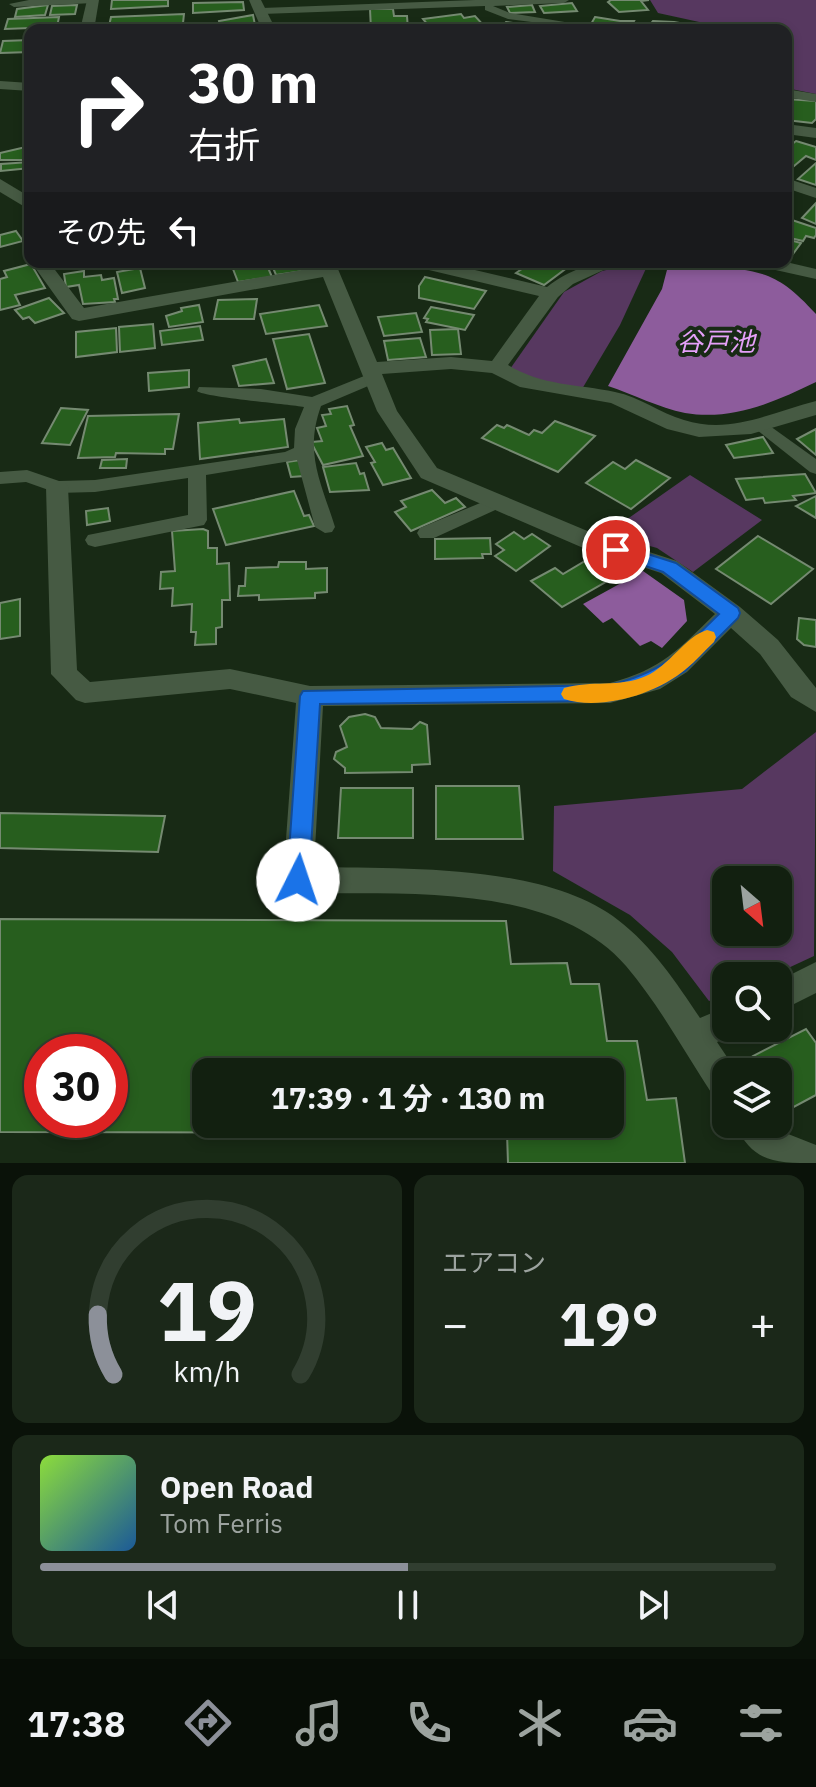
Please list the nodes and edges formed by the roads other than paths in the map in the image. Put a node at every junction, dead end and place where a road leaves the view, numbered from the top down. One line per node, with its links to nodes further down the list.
1 (93, 0): 4 (lane); 7 (street)
2 (564, 0): 5 (lane)
3 (406, 2): 5 (lane); 6 (lane)
4 (14, 4)
5 (482, 4): 9 (lane)
6 (258, 5): 8 (street)
7 (88, 24)
8 (266, 24)
9 (571, 24)
10 (0, 85): 11 (street)
11 (24, 87)
12 (792, 94): 13 (street)
13 (816, 98)
14 (792, 130): 15 (street)
15 (816, 133)
16 (0, 184): 19 (street)
17 (792, 185): 18 (street)
18 (816, 193)
19 (24, 201)
20 (44, 268): 21 (street)
21 (322, 268)
22 (327, 268): 31 (street)
23 (445, 268): 28 (street)
24 (510, 268): 28 (street)
25 (595, 268): 29 (street)
26 (790, 268): 27 (street)
27 (816, 274)
28 (499, 280): 29 (street)
29 (551, 293): 30 (street)
30 (497, 367): 31 (street); 35 (street)
31 (372, 373): 33 (lane); 41 (street)
32 (205, 391): 33 (lane)
33 (314, 403): 36 (lane)
34 (816, 407): 35 (street)
35 (763, 426): 37 (lane)
36 (303, 451): 38 (lane); 42 (lane)
37 (816, 468)
38 (197, 471): 40 (lane); 44 (lane)
39 (0, 478): 40 (lane)
40 (57, 487): 46 (street)
41 (497, 502): 43 (lane); 45 (street)
42 (325, 527)
43 (427, 533)
44 (95, 540)
45 (731, 613): 46 (street); 47 (street)
46 (310, 696): 51 (street)
47 (816, 702)
48 (816, 977): 49 (street)
49 (792, 990)
50 (712, 1028): 51 (street)
51 (693, 1037): 52 (street)
52 (712, 1065)
53 (762, 1138): 54 (street)
54 (816, 1163)

